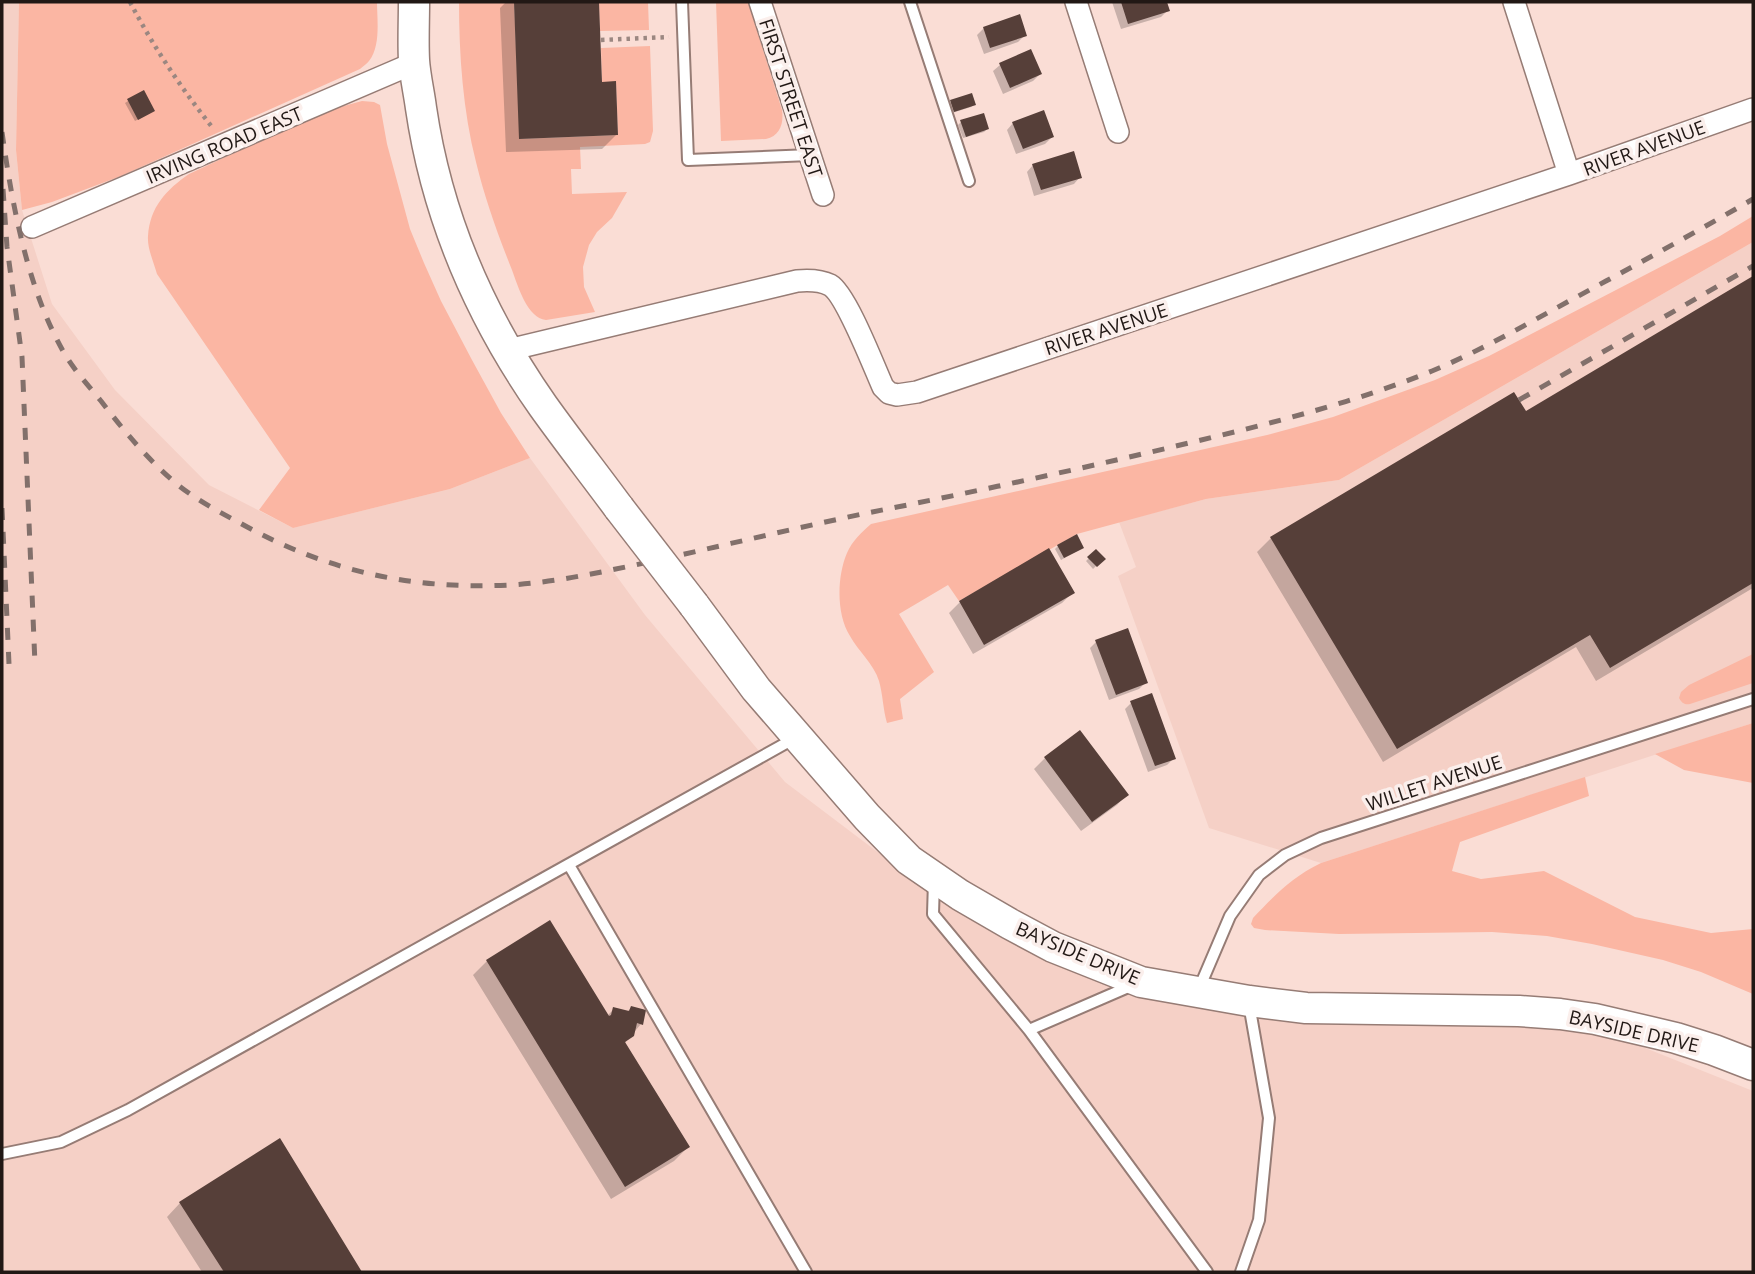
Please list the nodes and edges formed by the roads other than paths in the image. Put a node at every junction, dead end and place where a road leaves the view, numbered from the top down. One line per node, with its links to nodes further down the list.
1 (414, 2): 7 (main road, BAYSIDE DRIVE)
2 (682, 2): 10 (lane)
3 (760, 2): 10 (street, FIRST STREET EAST)
4 (910, 2): 12 (lane)
5 (1076, 2): 9 (street)
6 (1514, 2): 11 (street)
7 (414, 63): 14 (street, IRVING ROAD EAST); 15 (main road, BAYSIDE DRIVE)
8 (1753, 109): 11 (street, RIVER AVENUE)
9 (1118, 132)
10 (810, 155): 13 (street, FIRST STREET EAST)
11 (1569, 174): 15 (street, RIVER AVENUE)
12 (969, 181)
13 (823, 195)
14 (32, 227)
15 (508, 350): 17 (main road, BAYSIDE DRIVE, bridge)
16 (1753, 699): 21 (lane, WILLET AVENUE)
17 (798, 736): 18 (lane); 19 (main road, BAYSIDE DRIVE)
18 (569, 865): 25 (lane); 26 (lane)
19 (934, 877): 20 (main road, BAYSIDE DRIVE); 23 (lane)
20 (1141, 982): 21 (main road, BAYSIDE DRIVE); 23 (lane)
21 (1198, 992): 22 (main road, BAYSIDE DRIVE)
22 (1249, 1001): 24 (main road, BAYSIDE DRIVE); 28 (lane)
23 (1029, 1030): 27 (lane)
24 (1753, 1065)
25 (2, 1154)
26 (806, 1272)
27 (1207, 1272)
28 (1241, 1272)

